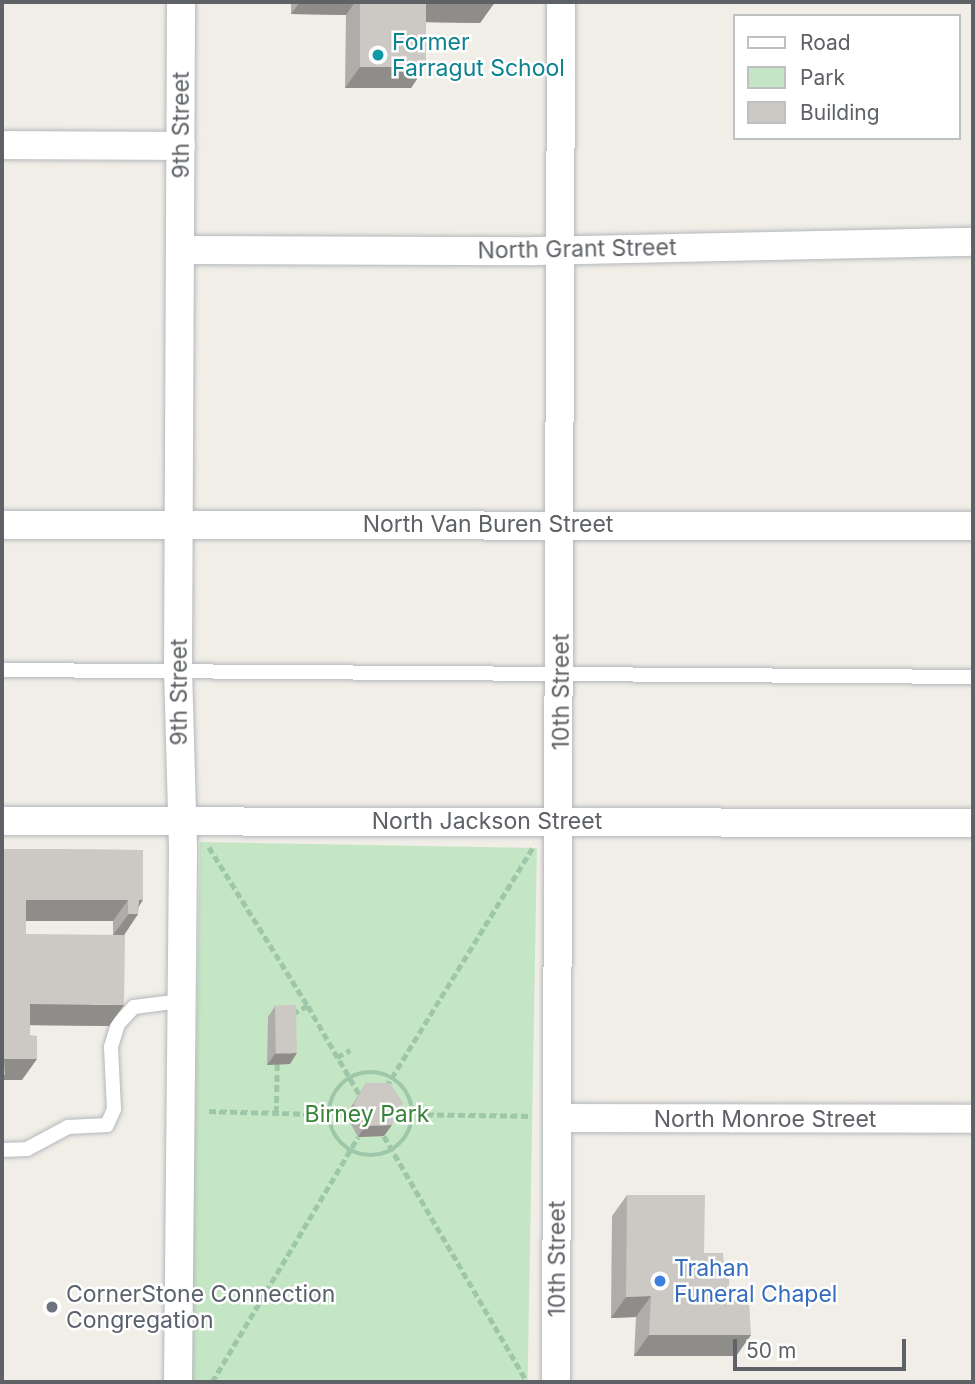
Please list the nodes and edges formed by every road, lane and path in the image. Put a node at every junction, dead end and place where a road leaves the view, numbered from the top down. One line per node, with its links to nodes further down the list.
1 (181, 2): 4 (street, 9th Street)
2 (561, 2): 7 (street, 10th Street)
3 (2, 145): 4 (street)
4 (181, 146): 6 (street, 9th Street)
5 (973, 242): 7 (street, North Grant Street)
6 (180, 250): 7 (street, North Grant Street); 10 (street, 9th Street)
7 (562, 250): 9 (street, 10th Street)
8 (2, 524): 10 (street, North Van Buren Street)
9 (561, 524): 10 (street, North Van Buren Street); 11 (street, North Van Buren Street); 14 (street, 10th Street)
10 (180, 525): 13 (street, 9th Street)
11 (973, 526)
12 (2, 670): 13 (lane)
13 (178, 671): 14 (lane); 17 (street, 9th Street)
14 (561, 676): 15 (lane); 18 (street, 10th Street)
15 (973, 677)
16 (2, 821): 17 (street, North Jackson Street)
17 (181, 821): 18 (street, North Jackson Street); 22 (street, 9th Street)
18 (559, 821): 19 (street, North Jackson Street); 38 (street, 10th Street)
19 (973, 823)
20 (209, 847): 23 (path)
21 (533, 847): 29 (path)
22 (180, 1001): 42 (lane); 45 (street, 9th Street)
23 (308, 1006): 24 (path); 26 (path)
24 (289, 1016)
25 (350, 1050): 26 (path)
26 (337, 1058): 28 (path)
27 (277, 1064): 33 (path)
28 (350, 1078): 29 (path); 30 (path); 34 (path)
29 (392, 1078): 31 (path); 37 (path)
30 (359, 1094)
31 (382, 1094)
32 (209, 1111): 33 (path)
33 (276, 1113): 34 (path)
34 (329, 1114): 36 (path); 43 (path)
35 (396, 1114): 37 (path)
36 (346, 1115)
37 (412, 1115): 38 (path); 44 (path)
38 (544, 1117): 39 (street, North Monroe Street); 48 (street, 10th Street)
39 (973, 1119)
40 (384, 1136): 44 (path)
41 (358, 1137): 43 (path)
42 (2, 1150)
43 (350, 1150): 44 (path); 46 (path)
44 (392, 1150): 47 (path)
45 (178, 1382)
46 (212, 1382)
47 (527, 1382)
48 (556, 1382)

